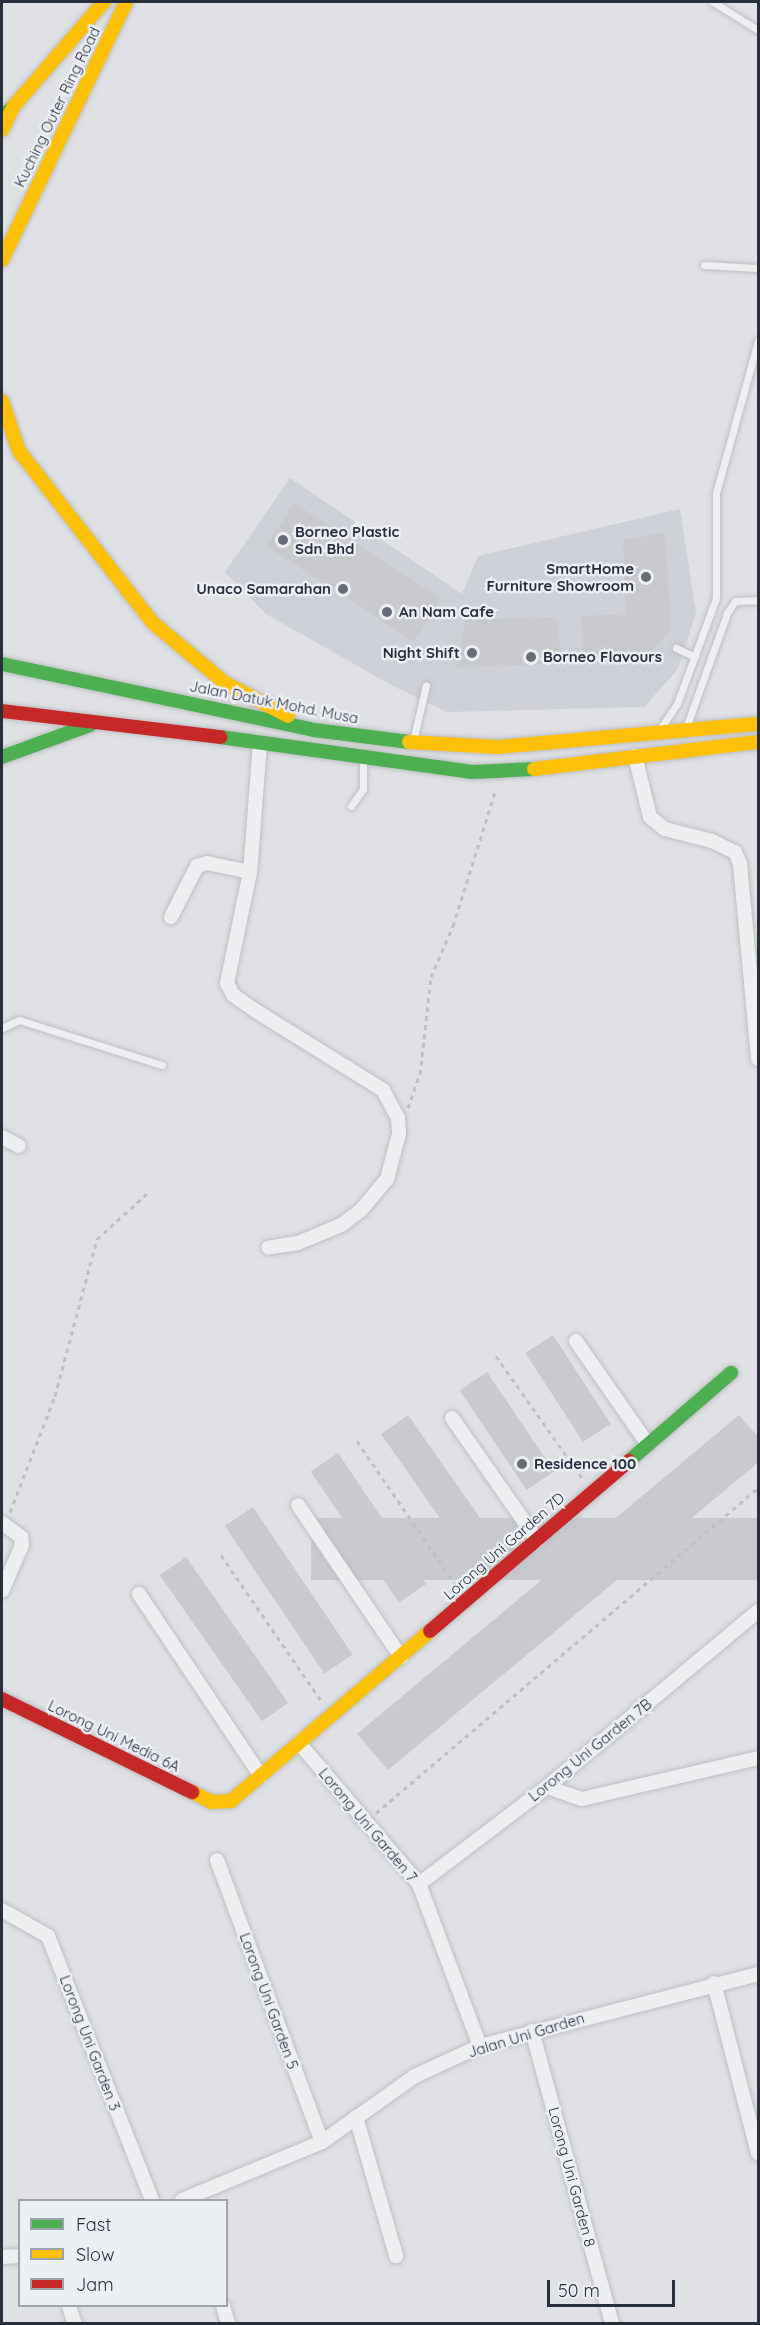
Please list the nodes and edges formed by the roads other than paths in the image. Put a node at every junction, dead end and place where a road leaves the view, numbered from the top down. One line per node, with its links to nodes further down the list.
1 (104, 2): 5 (main road, Kuching Outer Ring Road)
2 (126, 2): 8 (main road, Kuching Outer Ring Road)
3 (713, 2): 4 (lane)
4 (759, 30)
5 (13, 107): 6 (main road); 7 (main road, Kuching Outer Ring Road)
6 (2, 117)
7 (2, 130)
8 (2, 260)
9 (704, 265): 10 (lane)
10 (759, 268)
11 (759, 341): 15 (lane)
12 (2, 401): 21 (main road)
13 (759, 600): 22 (lane)
14 (676, 648): 15 (lane)
15 (695, 657): 23 (lane)
16 (2, 663): 21 (main road, Jalan Datuk Mohd. Musa)
17 (426, 685): 25 (lane)
18 (2, 711): 19 (main road)
19 (92, 724): 24 (main road); 29 (main road)
20 (759, 724): 22 (main road, Jalan Datuk Mohd. Musa)
21 (314, 730): 25 (main road, Jalan Datuk Mohd. Musa)
22 (684, 733): 23 (main road, Jalan Datuk Mohd. Musa)
23 (655, 736): 25 (main road, Jalan Datuk Mohd. Musa)
24 (260, 742): 27 (main road); 31 (street)
25 (412, 742)
26 (759, 742): 28 (main road)
27 (363, 756): 28 (main road); 30 (lane)
28 (635, 756): 34 (street)
29 (2, 758)
30 (351, 806)
31 (250, 872): 32 (street); 38 (street)
32 (171, 917)
33 (2, 1028): 35 (lane)
34 (759, 1059)
35 (162, 1065)
36 (2, 1137): 37 (street)
37 (19, 1146)
38 (268, 1248)
39 (576, 1341): 42 (street)
40 (731, 1373): 42 (main road, Lorong Uni Garden 7D)
41 (452, 1418): 45 (street)
42 (647, 1443): 45 (main road, Lorong Uni Garden 7D)
43 (298, 1505): 49 (street)
44 (3, 1524): 46 (street)
45 (537, 1540): 49 (main road, Lorong Uni Garden 7D)
46 (2, 1591)
47 (139, 1594): 53 (street)
48 (759, 1611): 54 (street, Lorong Uni Garden 7B)
49 (401, 1657): 51 (main road, Lorong Uni Garden 7D)
50 (2, 1699): 55 (main road, Lorong Uni Media 6A)
51 (299, 1743): 53 (main road, Lorong Uni Garden 7D); 57 (street, Lorong Uni Garden 7)
52 (759, 1758): 54 (street)
53 (261, 1776): 55 (main road, Lorong Uni Garden 7D)
54 (547, 1787): 57 (street, Lorong Uni Garden 7B)
55 (212, 1802)
56 (216, 1860): 64 (street, Lorong Uni Garden 5)
57 (419, 1884): 62 (street, Lorong Uni Garden 7)
58 (2, 1910): 67 (street, Lorong Uni Garden 3)
59 (759, 1974): 60 (street, Jalan Uni Garden)
60 (714, 1983): 61 (street, Jalan Uni Garden); 65 (street)
61 (532, 2031): 62 (street, Jalan Uni Garden); 75 (street, Lorong Uni Garden 8)
62 (480, 2046): 63 (street, Jalan Uni Garden)
63 (356, 2117): 64 (street, Jalan Uni Garden); 69 (street)
64 (322, 2142): 66 (street, Jalan Uni Garden)
65 (759, 2153)
66 (197, 2198)
67 (152, 2199)
68 (18, 2256): 70 (street)
69 (396, 2256)
70 (2, 2257)
71 (69, 2307): 73 (street)
72 (223, 2307): 74 (street)
73 (75, 2324)
74 (228, 2324)
75 (612, 2324)

